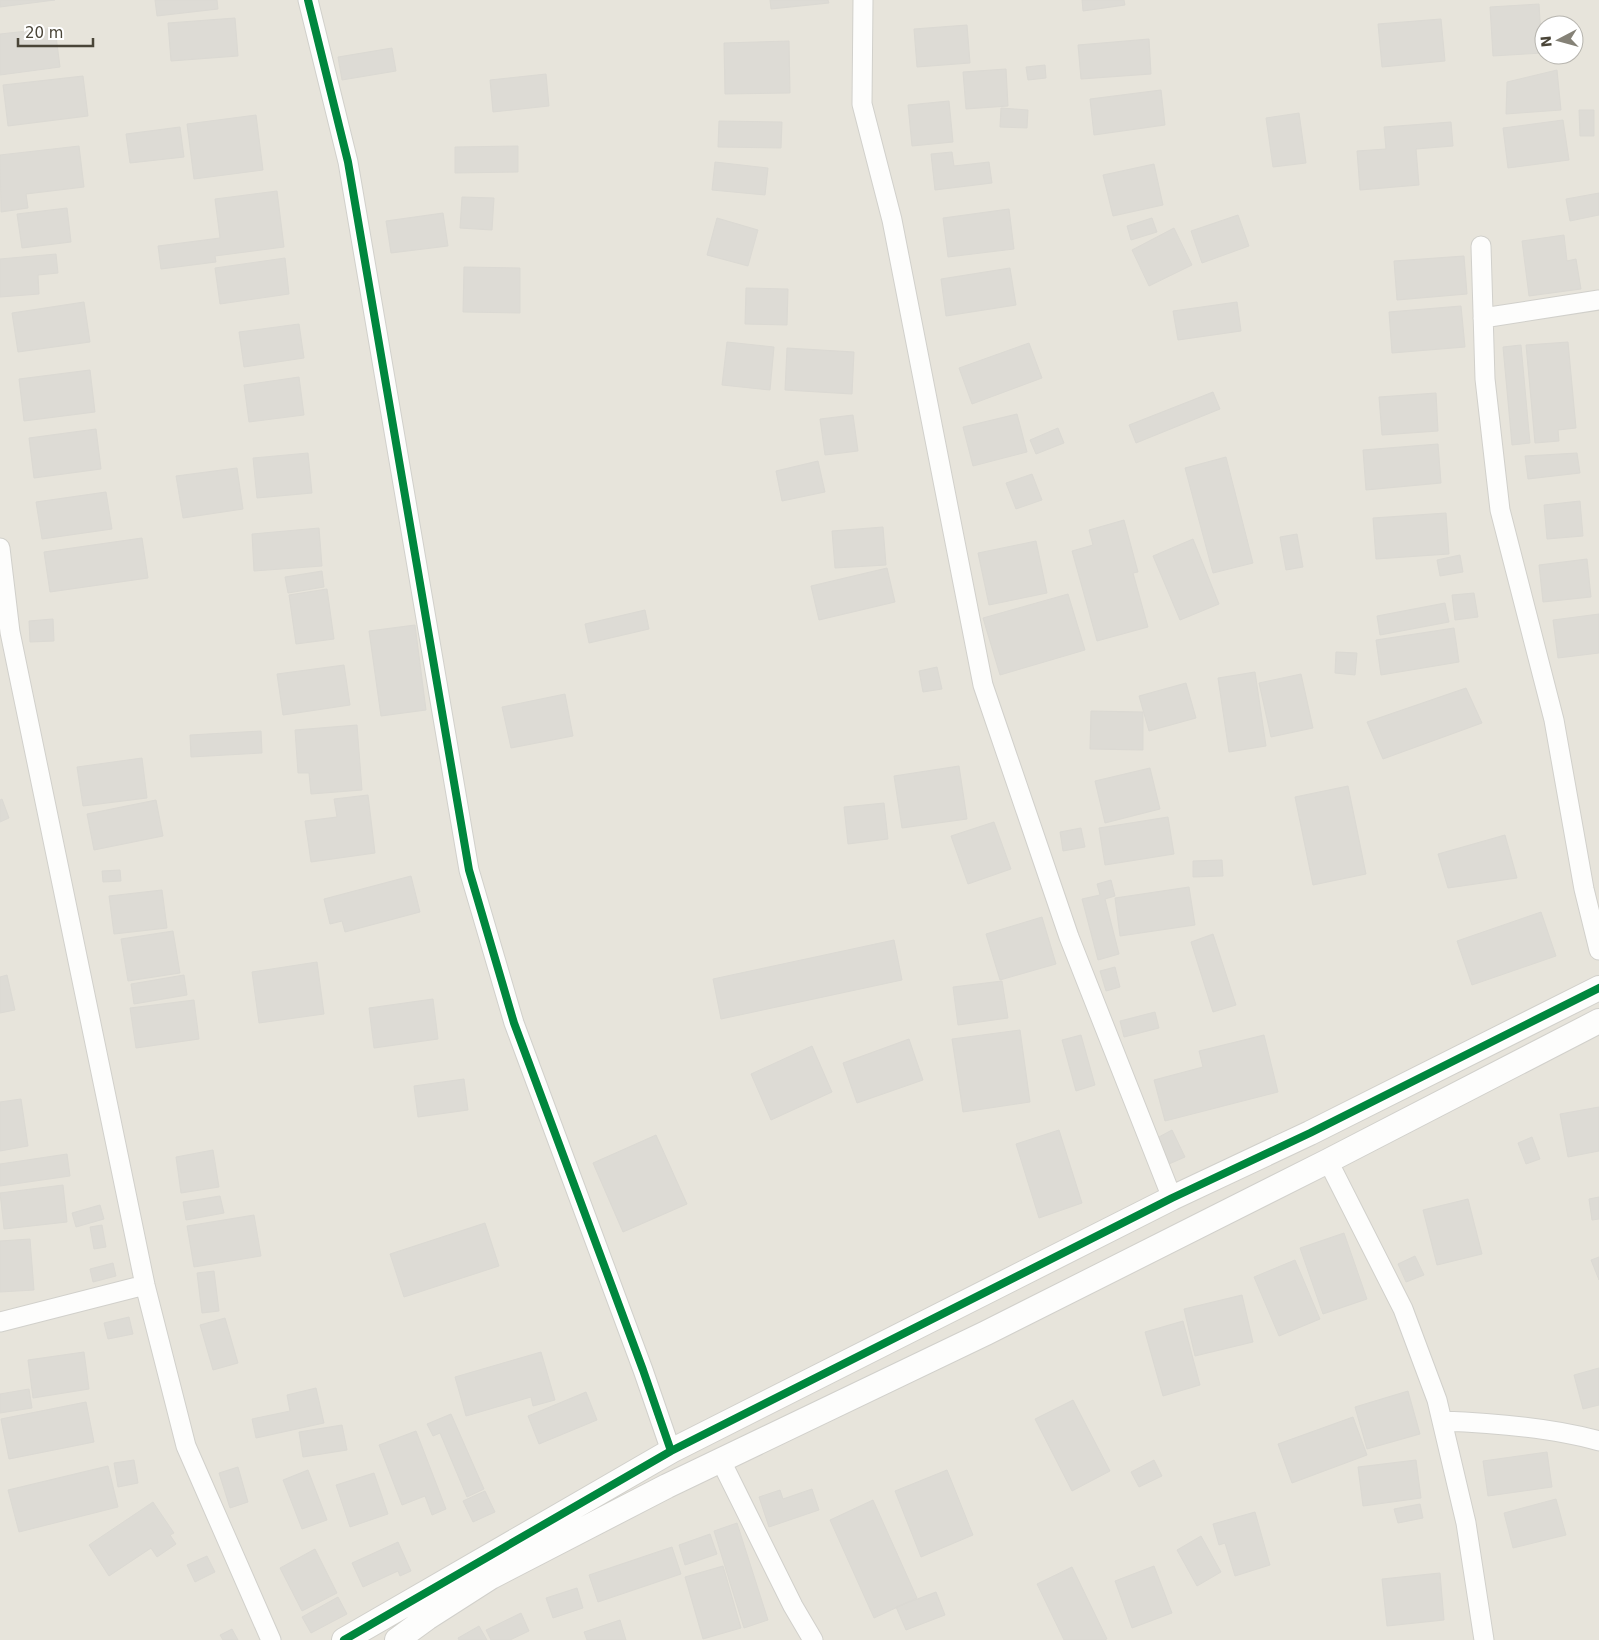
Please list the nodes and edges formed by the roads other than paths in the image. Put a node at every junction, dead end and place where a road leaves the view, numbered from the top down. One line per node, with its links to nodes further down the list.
1 (308, 0): 17 (street)
2 (863, 0): 12 (street)
3 (1481, 246): 5 (street)
4 (1599, 300): 5 (street)
5 (1483, 318): 8 (street)
6 (0, 548): 7 (street)
7 (5, 632): 13 (street)
8 (1599, 950)
9 (1599, 988): 12 (street)
10 (1599, 1021): 11 (street)
11 (1328, 1161): 15 (street); 18 (street)
12 (1172, 1198): 17 (street)
13 (145, 1285): 14 (street); 19 (street)
14 (0, 1322)
15 (1442, 1421): 16 (street); 23 (street)
16 (1599, 1441)
17 (671, 1451): 20 (street)
18 (721, 1461): 21 (street); 22 (street)
19 (270, 1640)
20 (344, 1640)
21 (396, 1640)
22 (813, 1640)
23 (1484, 1640)

